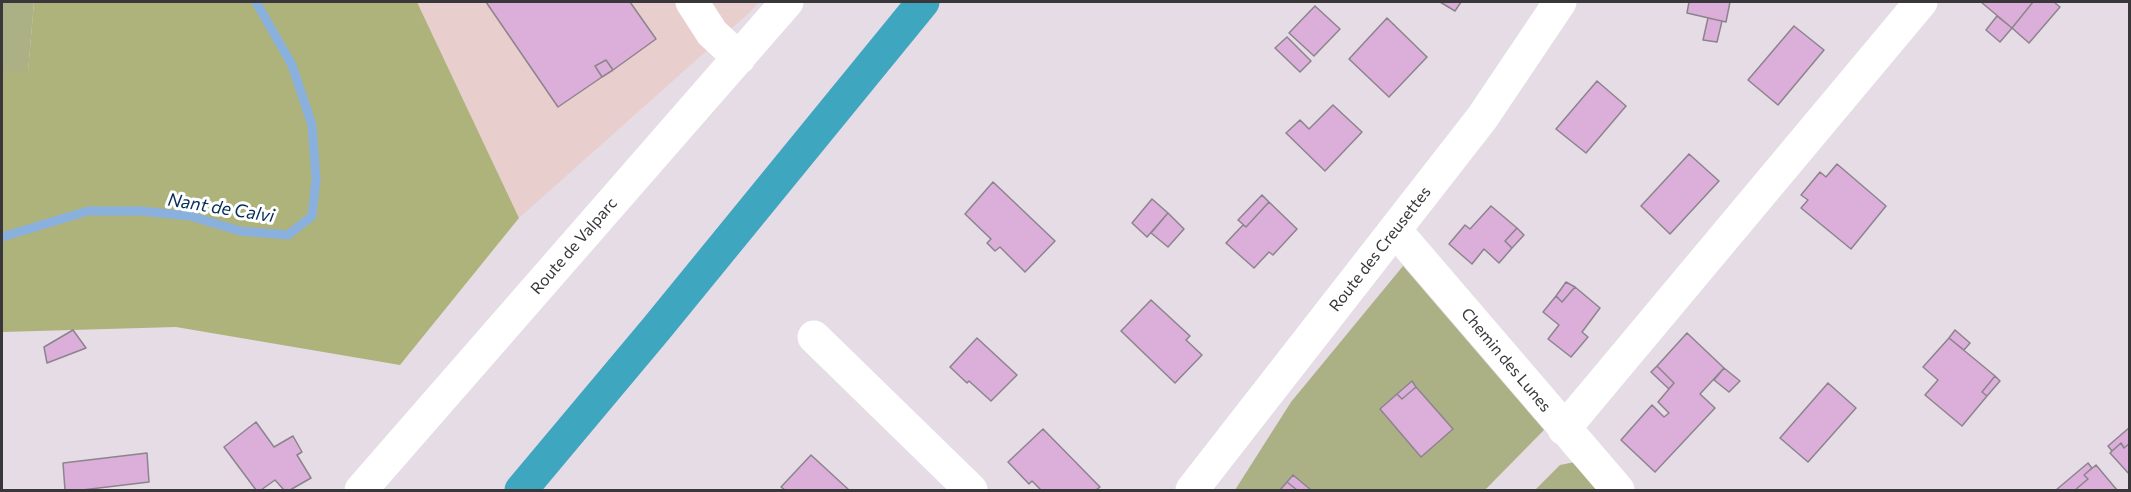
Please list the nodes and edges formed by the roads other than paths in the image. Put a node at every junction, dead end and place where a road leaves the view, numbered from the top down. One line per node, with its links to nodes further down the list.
1 (692, 2): 6 (street)
2 (923, 2): 11 (highway)
3 (1560, 2): 7 (street, Route des Creusettes)
4 (1921, 2): 9 (street)
5 (780, 4): 6 (street, Route de Valparc)
6 (738, 57): 10 (street, Route de Valparc)
7 (1395, 230): 9 (street, Chemin des Lunes); 13 (street, Route des Creusettes)
8 (814, 337): 12 (street)
9 (1564, 429): 14 (street, Chemin des Lunes)
10 (361, 490)
11 (520, 490)
12 (971, 490)
13 (1192, 490)
14 (1618, 490)

